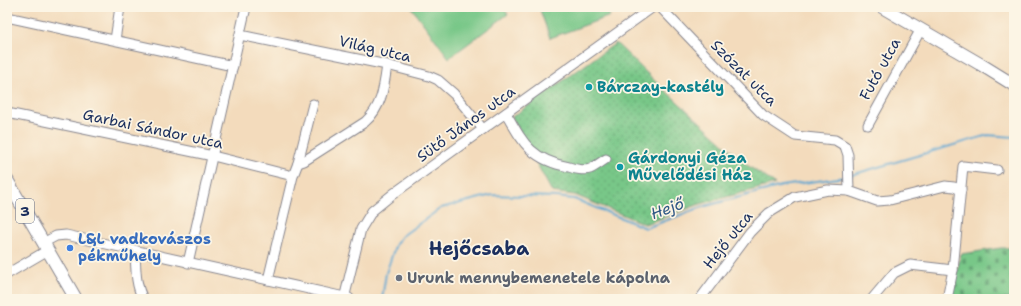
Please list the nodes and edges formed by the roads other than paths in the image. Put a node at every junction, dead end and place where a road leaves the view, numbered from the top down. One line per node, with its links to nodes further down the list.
1 (120, 7): 9 (street)
2 (246, 7): 8 (street)
3 (653, 7): 15 (street, Sütő János utca)
4 (660, 7): 23 (street, Szózat utca)
5 (882, 7): 7 (main road, Futó utca)
6 (7, 17): 9 (street)
7 (921, 29): 12 (main road, Futó utca); 16 (street, Futó utca)
8 (240, 34): 10 (street, Világ utca); 11 (street)
9 (115, 40): 11 (street)
10 (387, 65): 17 (street, Világ utca); 20 (street)
11 (233, 66): 18 (street)
12 (1014, 85)
13 (313, 104): 20 (street)
14 (7, 113): 18 (street, Garbai Sándor utca)
15 (506, 113): 17 (street, Sütő János utca); 19 (street)
16 (868, 125)
17 (483, 129): 32 (street, Sütő János utca)
18 (212, 156): 22 (street, Garbai Sándor utca); 28 (street)
19 (606, 159)
20 (298, 163): 22 (street)
21 (997, 170): 25 (street)
22 (293, 176): 31 (street)
23 (849, 183): 25 (street, Hejő utca); 35 (street, Hejő utca)
24 (8, 185): 26 (main road, 3)
25 (961, 190): 29 (street)
26 (45, 246): 27 (street); 30 (street); 33 (main road, 3)
27 (135, 250): 28 (street); 34 (street)
28 (188, 263): 31 (street)
29 (953, 270): 36 (street); 37 (street)
30 (7, 274)
31 (268, 280): 32 (street)
32 (346, 298)
33 (76, 299)
34 (143, 299)
35 (700, 299)
36 (872, 299)
37 (947, 299)

